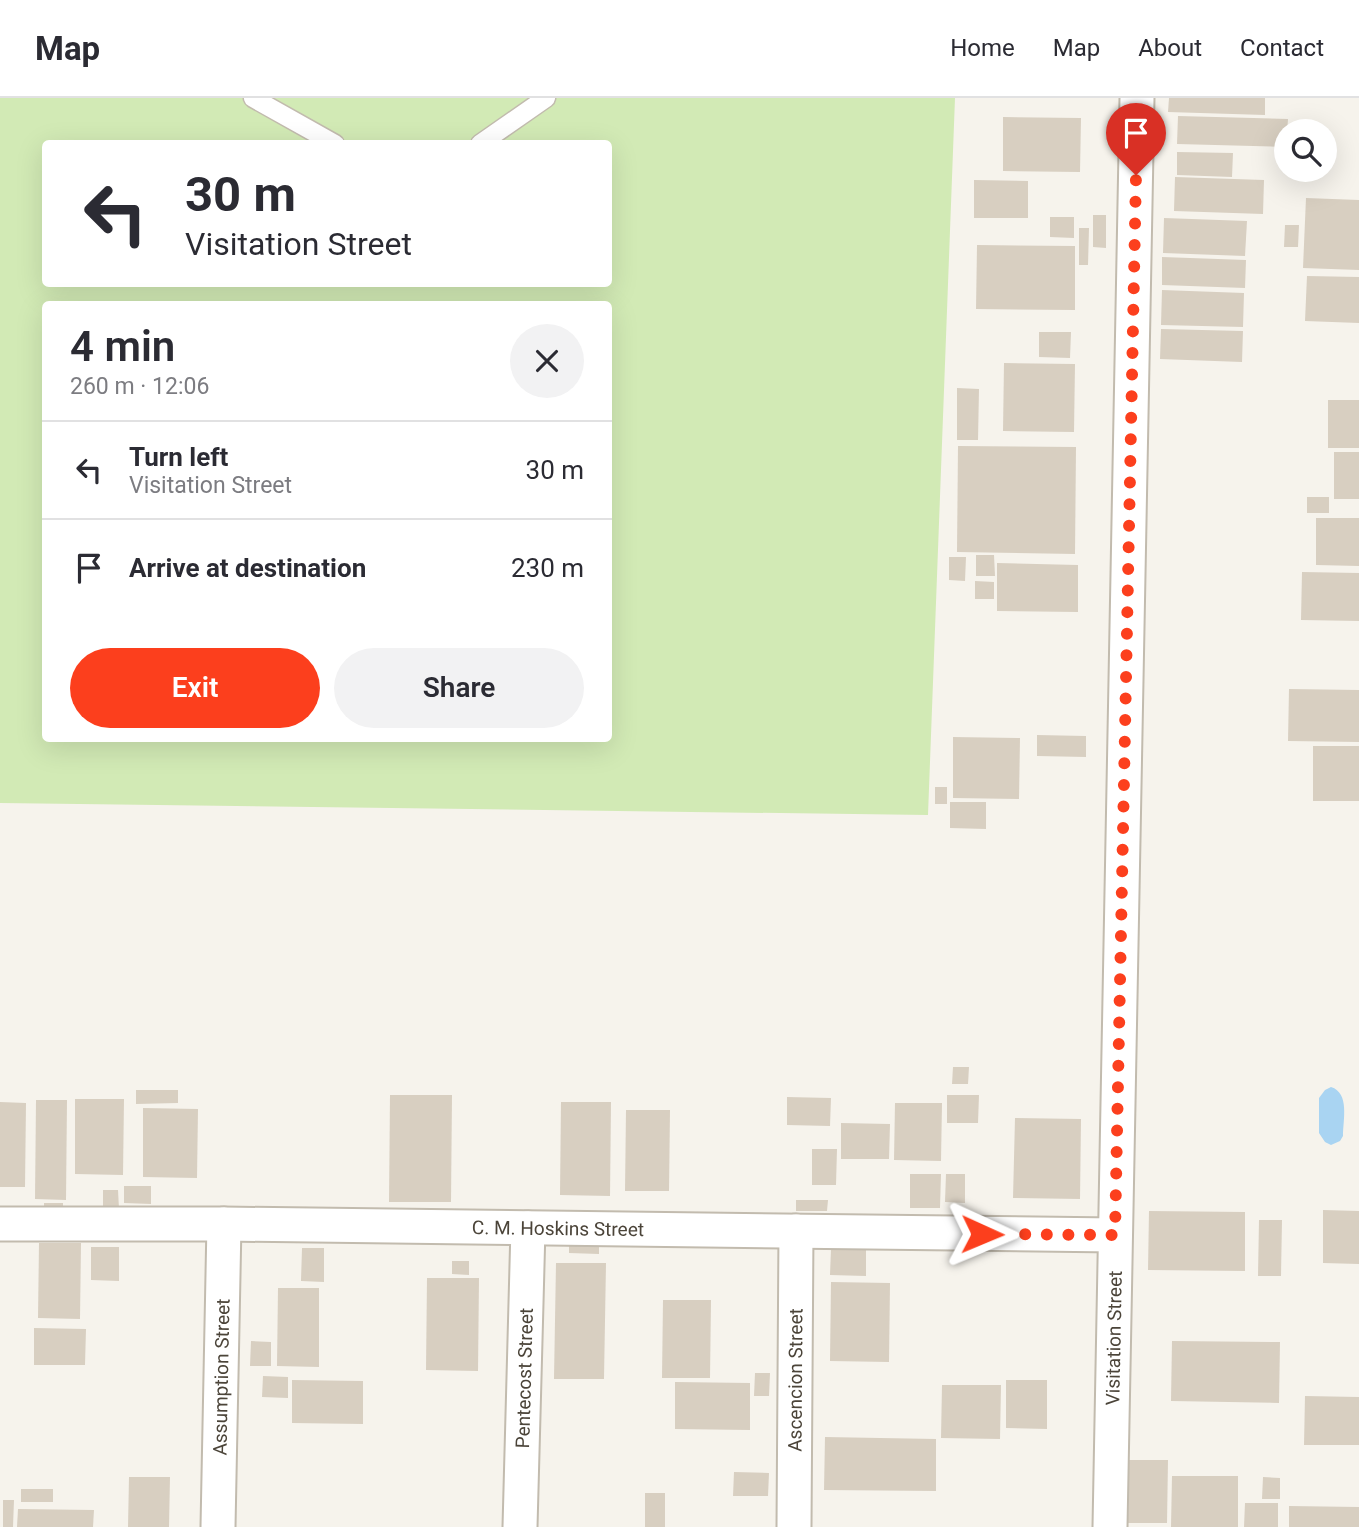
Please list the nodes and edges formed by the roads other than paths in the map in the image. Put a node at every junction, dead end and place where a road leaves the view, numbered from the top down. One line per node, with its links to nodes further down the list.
1 (253, 98): 4 (lane)
2 (546, 98): 5 (lane)
3 (1137, 98): 10 (street, Visitation Street)
4 (328, 140)
5 (486, 140)
6 (0, 1224): 7 (street, C. M. Hoskins Street)
7 (224, 1224): 8 (street, C. M. Hoskins Street); 11 (street, Assumption Street)
8 (528, 1228): 9 (street, C. M. Hoskins Street); 12 (street, Pentecost Street)
9 (796, 1231): 10 (street, C. M. Hoskins Street); 13 (street, Ascencion Street)
10 (1115, 1235): 14 (street, Visitation Street)
11 (218, 1527)
12 (520, 1527)
13 (794, 1527)
14 (1110, 1527)

